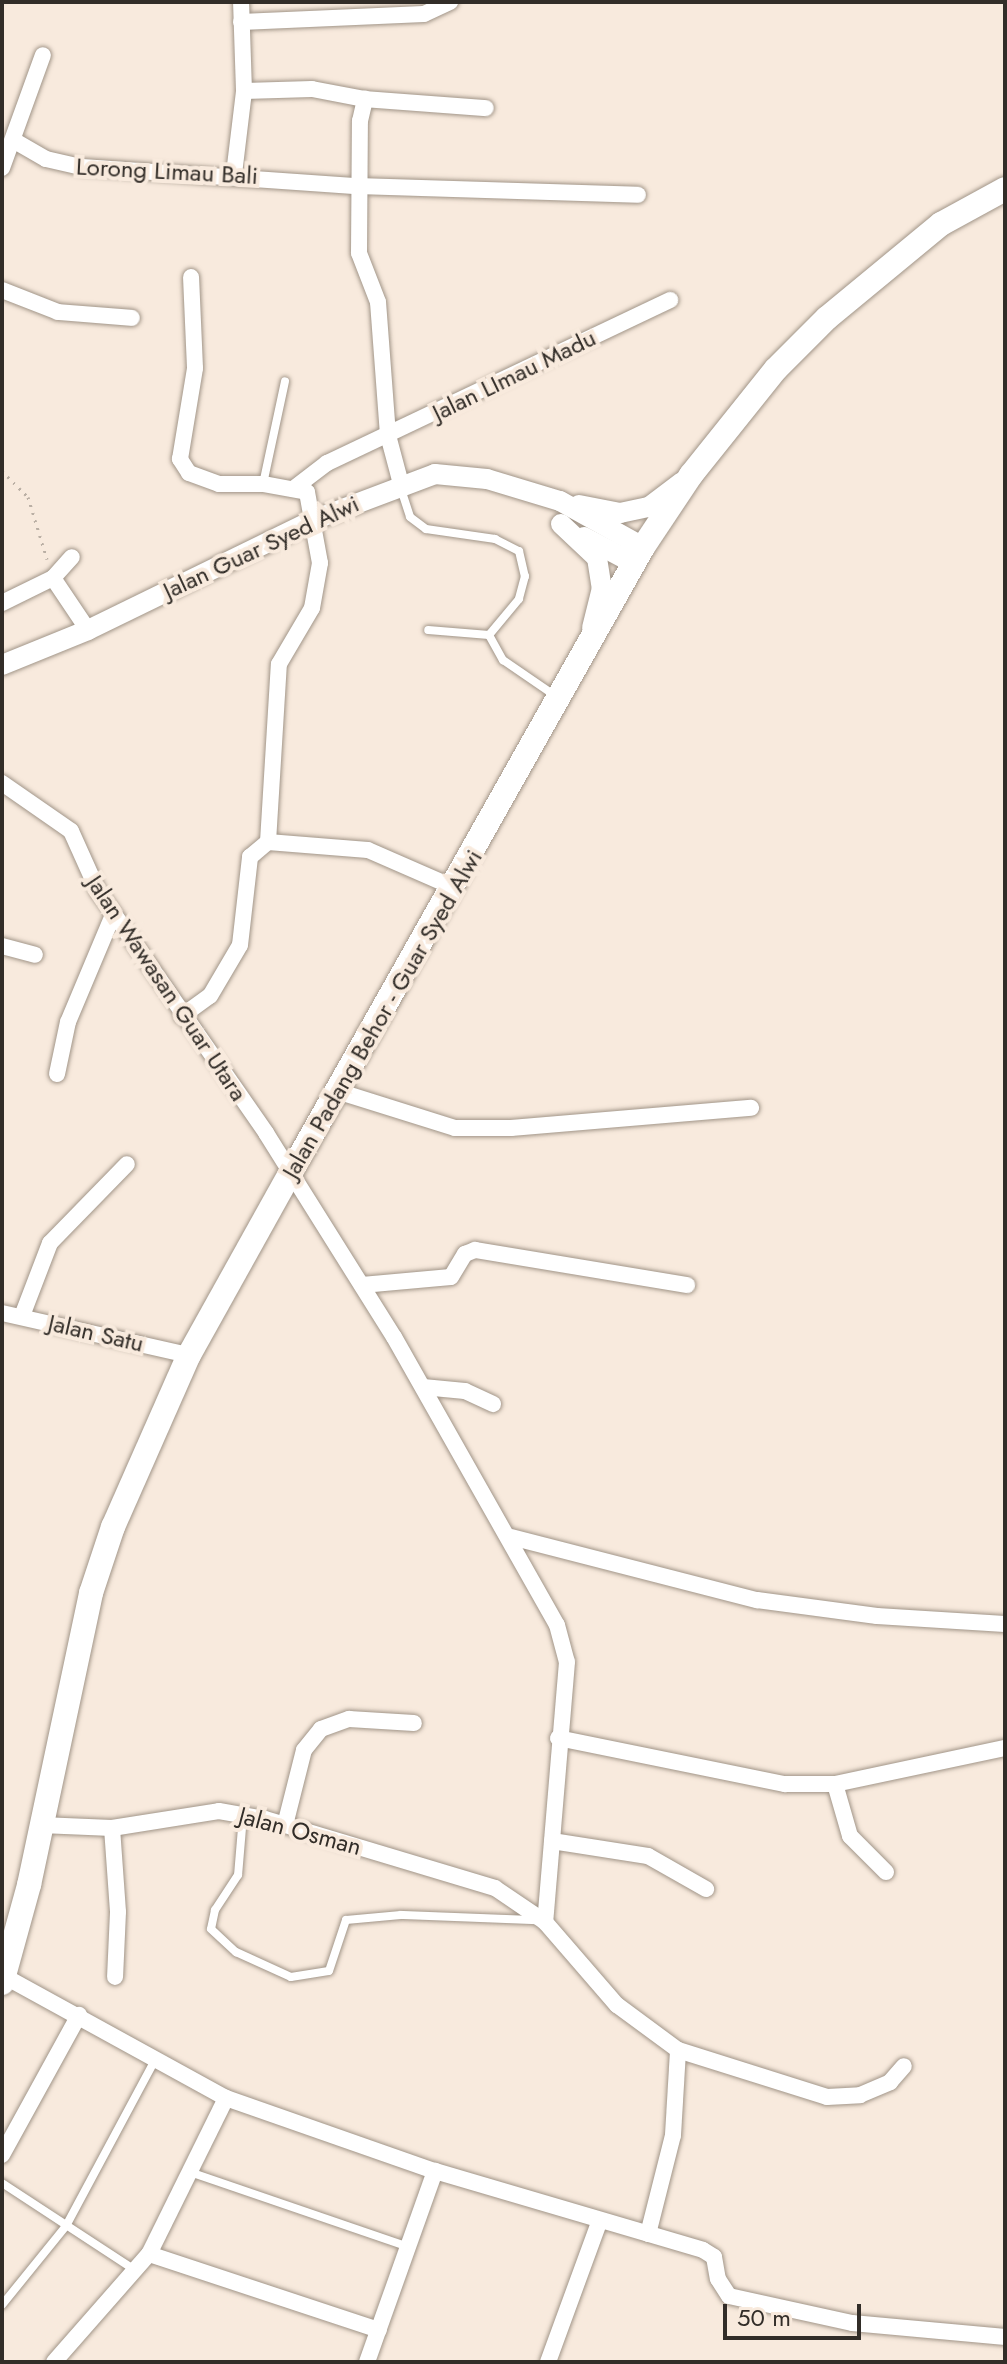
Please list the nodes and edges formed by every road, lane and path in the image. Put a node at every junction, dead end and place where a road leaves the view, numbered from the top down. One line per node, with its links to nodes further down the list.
1 (241, 2): 3 (street)
2 (450, 2): 3 (street)
3 (241, 22): 5 (street)
4 (43, 55): 8 (street)
5 (244, 91): 6 (street); 10 (street)
6 (365, 99): 7 (street); 11 (street)
7 (486, 108)
8 (13, 140): 9 (street); 10 (street, Lorong Limau Bali)
9 (2, 168)
10 (234, 174): 11 (street, Lorong Limau Bali)
11 (357, 186): 13 (street, Lorong Limau Bali); 19 (street)
12 (1005, 189): 21 (main road, Jalan Padang Behor - Guar Syed Alwi)
13 (638, 195)
14 (191, 277): 22 (street)
15 (2, 290): 17 (street)
16 (670, 300): 19 (street, Jalan LImau Madu)
17 (132, 318)
18 (285, 381): 22 (lane)
19 (388, 435): 23 (street); 24 (street, Jalan LImau Madu)
20 (2, 471): 31 (path)
21 (691, 475): 26 (street); 29 (main road, Jalan Padang Behor - Guar Syed Alwi)
22 (263, 484): 24 (street)
23 (401, 484): 25 (street, Jalan Guar Syed Alwi); 27 (street, Jalan Guar Syed Alwi); 35 (lane)
24 (293, 489): 27 (street)
25 (528, 492): 26 (street, Jalan Guar Syed Alwi); 28 (street, Jalan Guar Syed Alwi)
26 (560, 501): 29 (street, Jalan Guar Syed Alwi)
27 (316, 519): 33 (street, Jalan Guar Syed Alwi); 40 (street)
28 (561, 524): 29 (street, Jalan Guar Syed Alwi); 36 (street)
29 (639, 556): 36 (main road, Jalan Padang Behor - Guar Syed Alwi)
30 (72, 557): 31 (street)
31 (53, 578): 32 (street); 33 (street)
32 (2, 603)
33 (88, 630): 37 (street, Jalan Guar Syed Alwi)
34 (428, 630): 35 (lane)
35 (489, 635): 38 (lane)
36 (589, 643): 38 (main road, Jalan Padang Behor - Guar Syed Alwi)
37 (2, 665)
38 (560, 699): 41 (main road, Jalan Padang Behor - Guar Syed Alwi)
39 (2, 783): 42 (street, Jalan Wawasan Guar Utara)
40 (268, 842): 41 (street); 45 (street)
41 (455, 888): 47 (main road, Jalan Padang Behor - Guar Syed Alwi)
42 (113, 915): 45 (street, Jalan Wawasan Guar Utara); 46 (street)
43 (2, 946): 44 (street)
44 (35, 955)
45 (182, 1016): 50 (street, Jalan Wawasan Guar Utara)
46 (57, 1074)
47 (337, 1091): 48 (street); 50 (main road, Jalan Padang Behor - Guar Syed Alwi)
48 (751, 1108)
49 (127, 1164): 54 (street)
50 (291, 1172): 51 (street, Jalan Wawasan Guar Utara); 55 (main road, Jalan Padang Behor - Guar Syed Alwi)
51 (362, 1285): 52 (street); 56 (street, Jalan Wawasan Guar Utara)
52 (687, 1285)
53 (2, 1313): 54 (street, Jalan Satu)
54 (22, 1316): 55 (street, Jalan Satu)
55 (189, 1355): 65 (main road, Jalan Padang Behor - Guar Syed Alwi)
56 (423, 1387): 57 (street); 58 (street, Jalan Wawasan Guar Utara)
57 (493, 1404)
58 (511, 1537): 59 (street); 61 (street, Jalan Wawasan Guar Utara)
59 (1005, 1624)
60 (414, 1723): 66 (street)
61 (558, 1738): 63 (street); 68 (street, Jalan Wawasan Guar Utara)
62 (1005, 1748): 63 (street)
63 (835, 1784): 69 (street)
64 (243, 1816): 66 (street, Jalan Osman); 67 (street, Jalan Osman); 71 (lane)
65 (41, 1825): 67 (street, Jalan Osman); 73 (main road, Jalan Padang Behor - Guar Syed Alwi)
66 (285, 1825): 71 (street, Jalan Osman)
67 (112, 1828): 72 (street)
68 (552, 1841): 70 (street); 71 (street, Jalan Wawasan Guar Utara)
69 (886, 1872)
70 (706, 1889)
71 (545, 1922): 75 (street, Jalan Osman)
72 (115, 1977)
73 (3, 1978): 74 (street)
74 (79, 2015): 76 (street); 79 (street)
75 (678, 2050): 77 (street, Jalan Osman); 85 (street)
76 (157, 2057): 78 (street); 84 (lane)
77 (904, 2066)
78 (226, 2098): 80 (street); 81 (street)
79 (2, 2155)
80 (186, 2171): 86 (lane); 87 (street)
81 (435, 2171): 83 (street); 86 (street)
82 (2, 2183): 84 (lane)
83 (599, 2223): 85 (street); 94 (street)
84 (66, 2226): 88 (lane); 89 (lane)
85 (648, 2234): 91 (street)
86 (409, 2247): 90 (street)
87 (149, 2254): 88 (street); 90 (street)
88 (136, 2271): 92 (street)
89 (2, 2305)
90 (379, 2330): 93 (street)
91 (1005, 2337)
92 (55, 2362)
93 (367, 2362)
94 (548, 2362)

